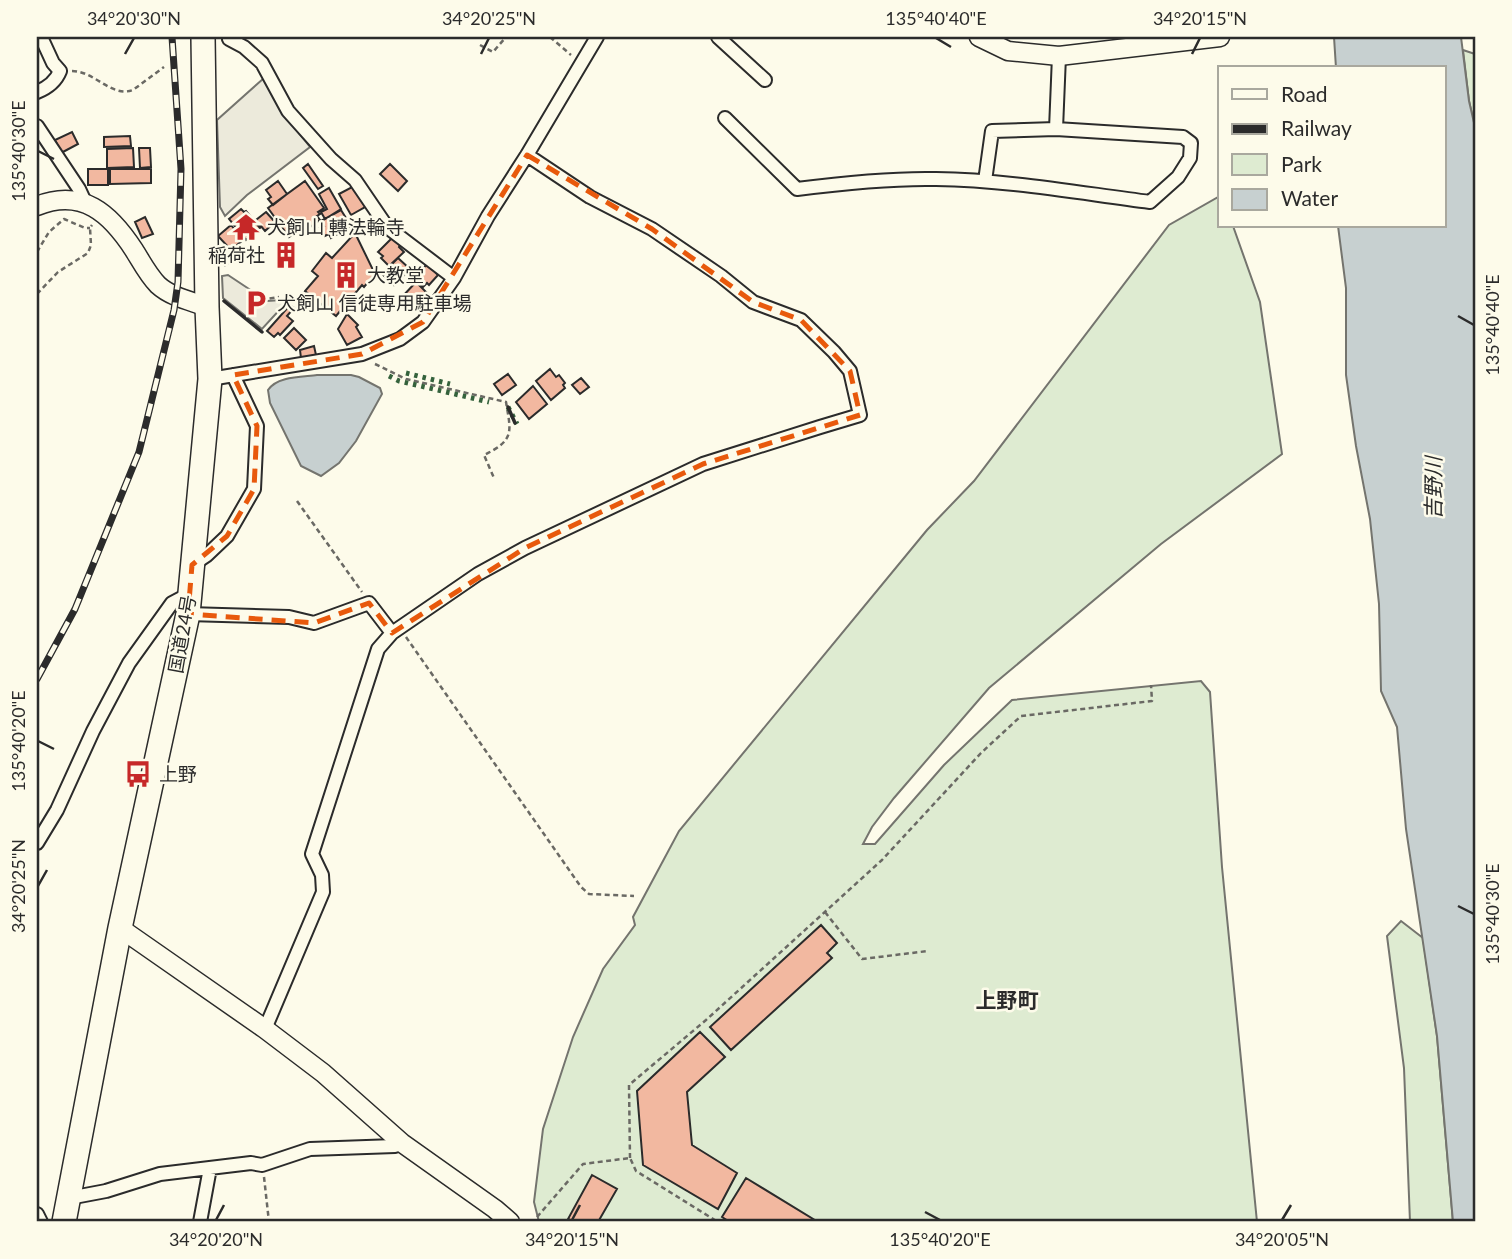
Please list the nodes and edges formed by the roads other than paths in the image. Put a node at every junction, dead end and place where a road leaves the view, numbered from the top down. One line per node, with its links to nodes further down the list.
1 (41, 37): 10 (street)
2 (204, 37): 7 (street); 19 (highway, 国道24号)
3 (597, 37): 14 (street)
4 (718, 37): 9 (street)
5 (979, 37): 8 (street)
6 (1220, 37): 8 (street)
7 (232, 38): 18 (street)
8 (1059, 56): 13 (street)
9 (765, 80)
10 (37, 92)
11 (725, 118): 15 (street)
12 (37, 126): 16 (street)
13 (1056, 129): 15 (street); 15 (street)
14 (527, 155): 18 (street); 24 (street)
15 (985, 181)
16 (85, 202): 17 (street); 19 (street)
17 (37, 206)
18 (454, 278): 20 (street)
19 (207, 307): 21 (highway, 国道24号)
20 (233, 375): 21 (street); 22 (street)
21 (210, 379): 22 (highway, 国道24号)
22 (192, 565): 23 (highway, 国道24号)
23 (188, 604): 24 (street); 25 (street); 26 (highway, 国道24号)
24 (396, 631): 27 (street)
25 (37, 843)
26 (120, 928): 27 (street); 30 (highway, 国道24号)
27 (265, 1029): 28 (street)
28 (402, 1143): 29 (street); 35 (street)
29 (210, 1168): 30 (street); 34 (street)
30 (69, 1198): 33 (highway, 国道24号)
31 (37, 1214): 32 (street)
32 (41, 1222)
33 (64, 1222)
34 (200, 1222)
35 (510, 1222)

